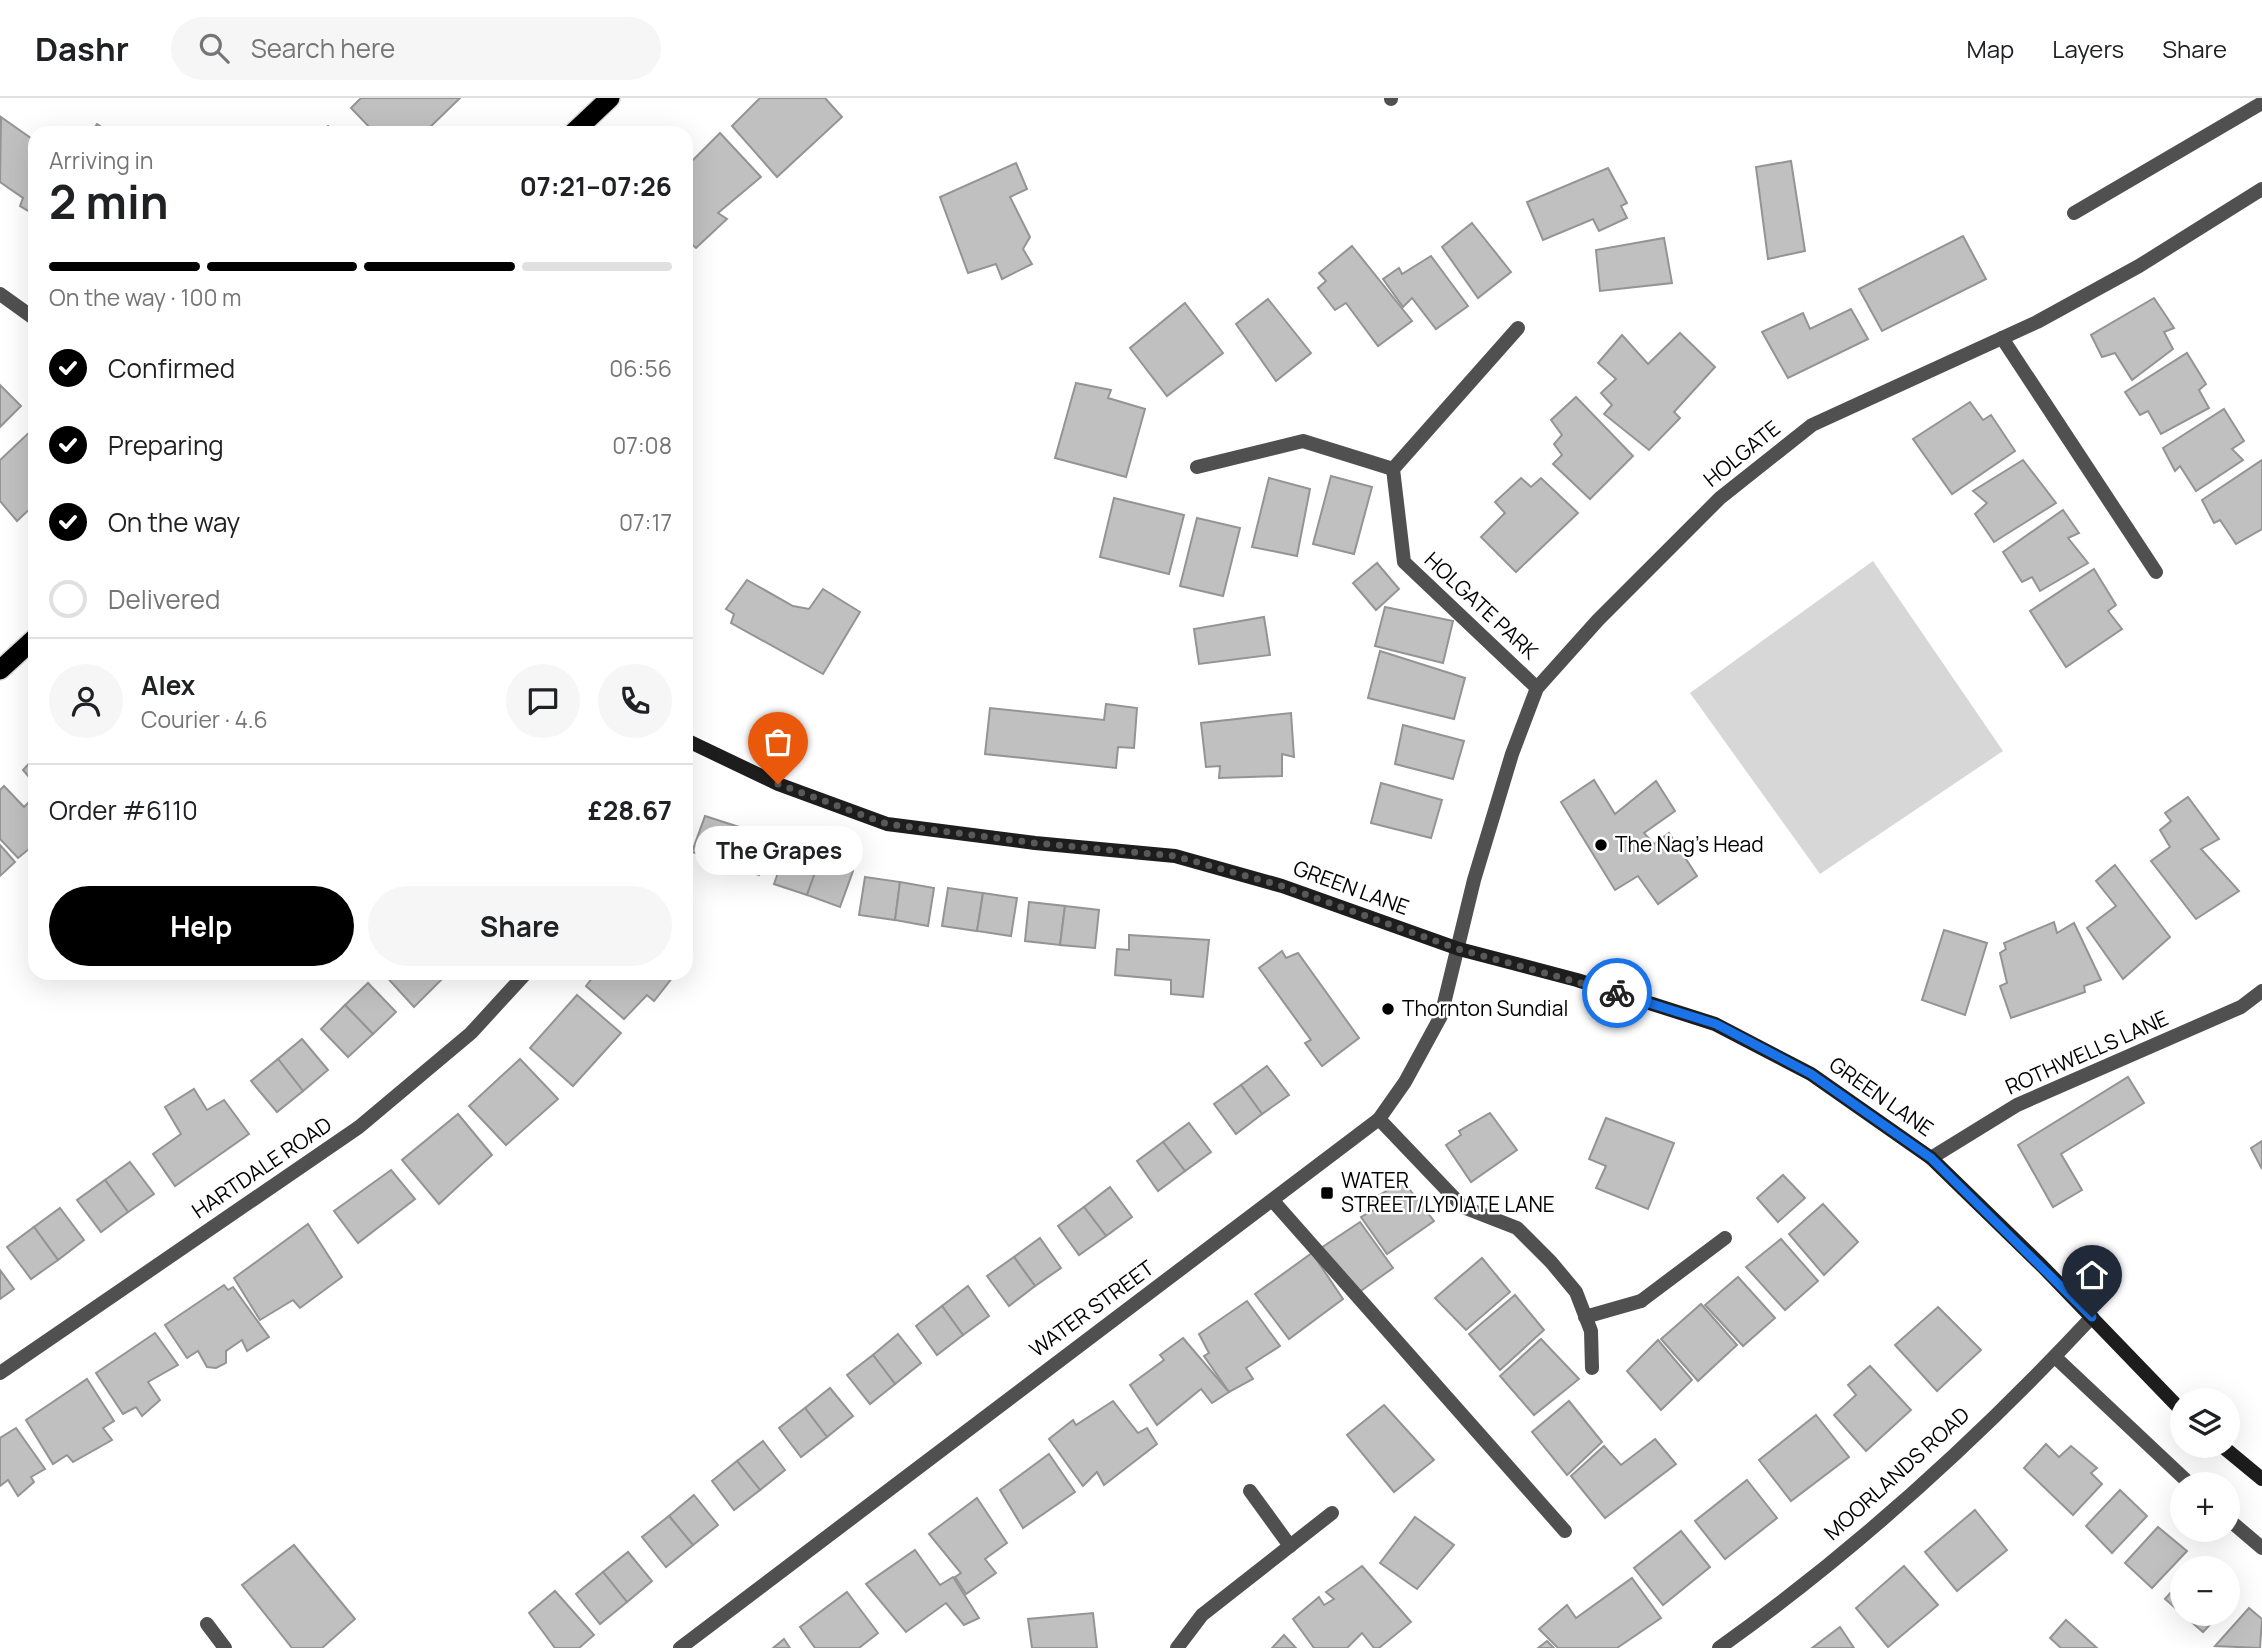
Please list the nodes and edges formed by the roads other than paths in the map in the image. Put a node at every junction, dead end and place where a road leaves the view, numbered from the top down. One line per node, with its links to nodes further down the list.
1 (610, 98): 3 (highway)
2 (2262, 103): 5 (street)
3 (580, 126)
4 (2262, 189): 9 (street, HOLGATE)
5 (2074, 213)
6 (0, 294): 7 (street)
7 (28, 314)
8 (1518, 328): 11 (street)
9 (2002, 338): 12 (street); 15 (street, HOLGATE)
10 (1197, 467): 11 (street)
11 (1392, 469): 15 (street, HOLGATE PARK)
12 (2156, 572)
13 (28, 644): 14 (highway)
14 (0, 670)
15 (1537, 688): 17 (street, HOLGATE)
16 (693, 748): 17 (main road, GREEN LANE)
17 (1458, 949): 20 (street, WATER STREET); 21 (main road, GREEN LANE)
18 (520, 980): 28 (street, HARTDALE ROAD)
19 (2262, 991): 21 (street, ROTHWELLS LANE)
20 (1379, 1119): 22 (street, WATER STREET); 24 (street)
21 (1931, 1158): 25 (main road, GREEN LANE)
22 (1273, 1201): 36 (street); 41 (street, WATER STREET)
23 (1725, 1238): 24 (street)
24 (1585, 1317): 27 (street)
25 (2092, 1317): 26 (street, MOORLANDS ROAD); 29 (main road, GREEN LANE)
26 (2055, 1357): 31 (street); 43 (street, MOORLANDS ROAD)
27 (1592, 1368)
28 (0, 1373)
29 (2170, 1398)
30 (2237, 1458): 32 (main road)
31 (2177, 1472)
32 (2262, 1479)
33 (1250, 1491): 37 (street)
34 (1332, 1513): 37 (street)
35 (2240, 1529): 38 (street)
36 (1566, 1531)
37 (1290, 1546): 42 (street)
38 (2262, 1548)
39 (206, 1624): 40 (street)
40 (225, 1648)
41 (680, 1648)
42 (1177, 1648)
43 (1719, 1648)

